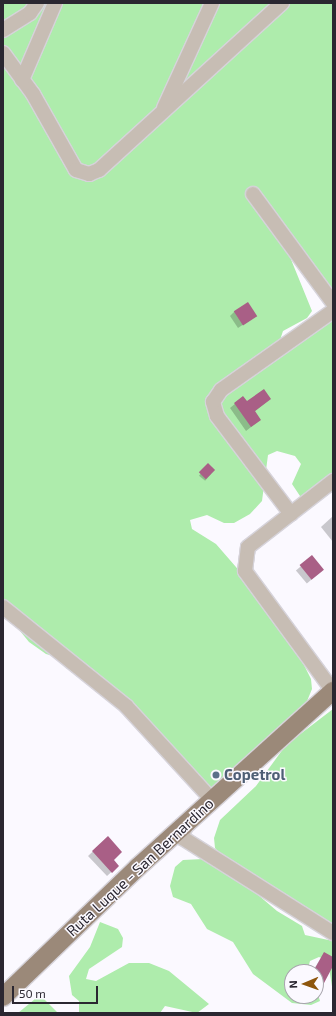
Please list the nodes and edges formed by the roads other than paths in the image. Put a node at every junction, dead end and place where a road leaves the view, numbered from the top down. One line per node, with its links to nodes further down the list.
1 (37, 3): 5 (street)
2 (55, 3): 7 (street)
3 (212, 3): 8 (street)
4 (282, 3): 8 (street)
5 (3, 30)
6 (3, 53): 7 (street)
7 (22, 80): 8 (street)
8 (162, 112)
9 (253, 194): 10 (street)
10 (333, 302)
11 (333, 311): 13 (street)
12 (333, 482): 13 (street)
13 (291, 514): 15 (street)
14 (3, 607): 16 (street)
15 (333, 691): 16 (main road, Ruta Luque - San Bernardino)
16 (212, 800): 17 (main road, Ruta Luque - San Bernardino)
17 (188, 822): 18 (street); 19 (main road, Ruta Luque - San Bernardino)
18 (333, 933)
19 (3, 996)

